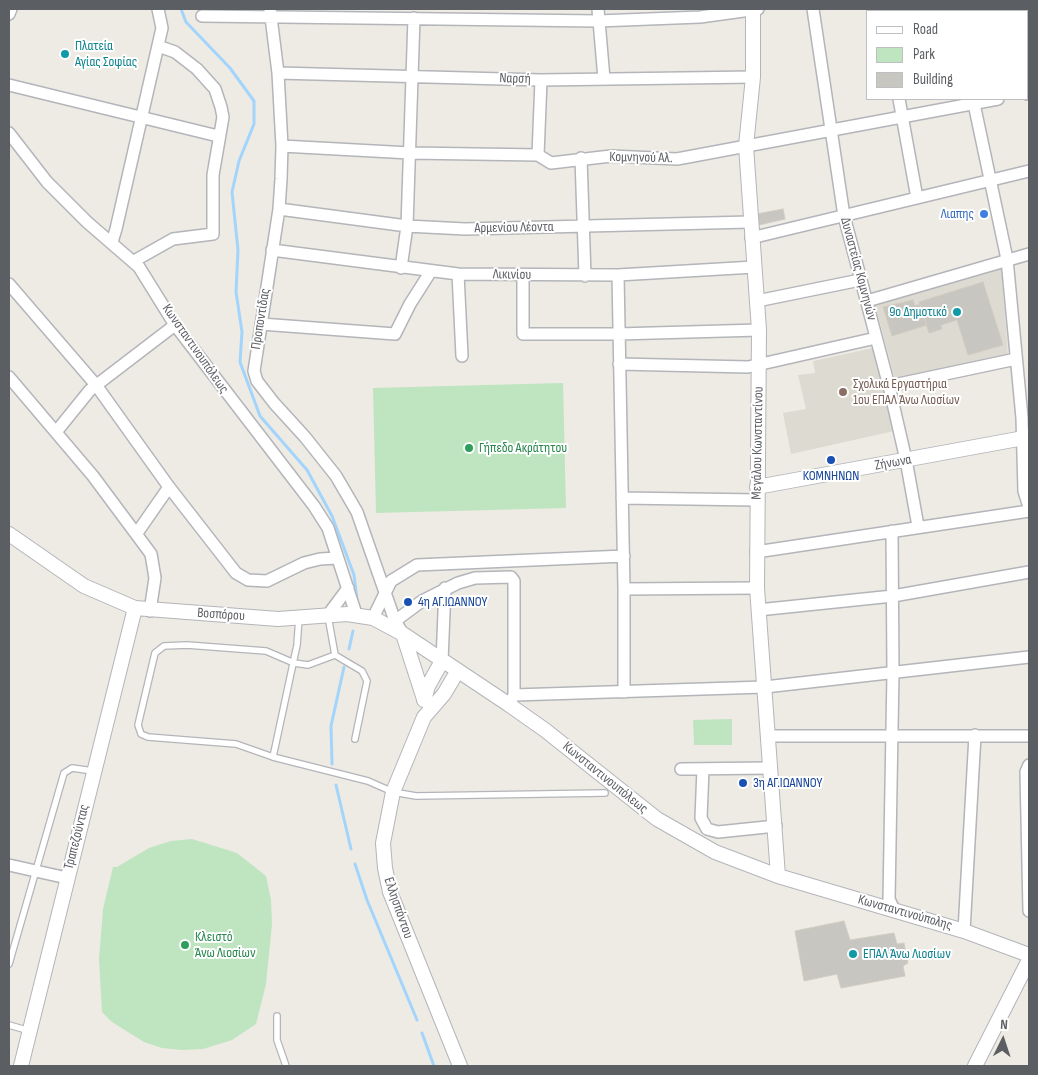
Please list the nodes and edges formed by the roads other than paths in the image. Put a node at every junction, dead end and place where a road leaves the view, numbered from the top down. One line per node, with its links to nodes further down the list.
1 (11, 9): 7 (street)
2 (158, 9): 12 (street)
3 (598, 9): 11 (street)
4 (754, 9): 11 (street); 15 (street, Μεγάλου Κωνσταντίνου)
5 (813, 9): 23 (street, Δυναστείας Κομνηνών)
6 (269, 13): 9 (street); 10 (street); 13 (street, Προποντίδας)
7 (9, 14)
8 (443, 14): 10 (street); 11 (street)
9 (202, 16)
10 (414, 18): 14 (street)
11 (598, 21): 16 (street)
12 (158, 46): 22 (street); 25 (street)
13 (278, 73): 14 (street, Ναρσή); 26 (street, Προποντίδας)
14 (412, 75): 17 (street, Ναρσή); 28 (street)
15 (753, 77): 16 (street, Ναρσή); 27 (street, Μεγάλου Κωνσταντίνου)
16 (604, 78): 17 (street, Ναρσή)
17 (541, 80): 29 (street)
18 (9, 85): 22 (street)
19 (899, 100): 21 (street)
20 (974, 101): 21 (street, Κομνηνού Αλ.); 32 (street)
21 (902, 117): 23 (street, Κομνηνού Αλ.); 33 (street)
22 (141, 118): 25 (street); 40 (street)
23 (830, 130): 27 (street, Κομνηνού Αλ.); 35 (street, Δυναστείας Κομνηνών)
24 (9, 133): 40 (street, Κωνσταντινουπόλεως)
25 (218, 136): 44 (street)
26 (282, 146): 28 (street, Κομνηνού Αλ.); 34 (street, Προποντίδας)
27 (746, 146): 30 (street, Κομνηνού Αλ.); 36 (street, Μεγάλου Κωνσταντίνου)
28 (410, 153): 29 (street, Κομνηνού Αλ.); 37 (street)
29 (538, 155): 30 (street, Κομνηνού Αλ.)
30 (581, 158): 38 (street)
31 (1029, 171): 32 (street)
32 (990, 180): 33 (street); 43 (street)
33 (917, 198): 35 (street)
34 (279, 209): 37 (street, Αρμενίου Λέοντα); 41 (street, Προποντίδας)
35 (844, 216): 39 (street); 52 (street, Δυναστείας Κομνηνών)
36 (750, 222): 38 (street, Αρμενίου Λέοντα); 39 (street, Μεγάλου Κωνσταντίνου)
37 (407, 226): 38 (street, Αρμενίου Λέοντα); 46 (street)
38 (584, 226): 51 (street)
39 (752, 238): 45 (street, Μεγάλου Κωνσταντίνου)
40 (112, 242): 44 (street, Κωνσταντινουπόλεως)
41 (272, 250): 46 (street, Λικινίου); 56 (street, Προποντίδας)
42 (1029, 254): 43 (street)
43 (1007, 259): 55 (street); 62 (street)
44 (134, 261): 57 (street, Κωνσταντινουπόλεως)
45 (754, 267): 49 (street, Λικινίου); 54 (street, Μεγάλου Κωνσταντίνου)
46 (401, 268): 47 (street, Λικινίου)
47 (432, 272): 48 (street, Λικινίου); 56 (street)
48 (458, 274): 50 (street, Λικινίου); 61 (street)
49 (618, 275): 51 (street, Λικινίου); 59 (street)
50 (523, 276): 51 (street, Λικινίου); 59 (street)
51 (585, 276)
52 (860, 280): 54 (street); 55 (street, Δυναστείας Κομνηνών)
53 (10, 288): 66 (street)
54 (757, 301): 58 (street, Μεγάλου Κωνσταντίνου)
55 (867, 301): 60 (street, Δυναστείας Κομνηνών)
56 (261, 324): 88 (street, Προποντίδας)
57 (175, 325): 66 (street); 82 (street, Κωνσταντινουπόλεως)
58 (759, 330): 59 (street); 64 (street, Μεγάλου Κωνσταντίνου)
59 (618, 334): 63 (street)
60 (876, 338): 64 (street); 67 (street, Δυναστείας Κομνηνών)
61 (462, 356)
62 (1016, 359): 67 (street); 69 (street)
63 (619, 364): 64 (street); 73 (street)
64 (760, 364): 72 (street, Μεγάλου Κωνσταντίνου)
65 (9, 377): 68 (street)
66 (96, 385): 68 (street); 71 (street)
67 (889, 386): 70 (street, Δυναστείας Κομνηνών)
68 (56, 432): 79 (street)
69 (1026, 437): 70 (street, Ζήνωνα); 74 (street)
70 (906, 460): 72 (street, Ζήνωνα); 76 (street, Δυναστείας Κομνηνών)
71 (169, 487): 79 (street); 82 (street)
72 (757, 493): 73 (street); 80 (street, Μεγάλου Κωνσταντίνου)
73 (622, 498): 81 (street)
74 (1029, 507)
75 (1029, 511): 76 (street)
76 (918, 526): 77 (street)
77 (892, 531): 80 (street); 89 (street)
78 (9, 534): 90 (street, Βοσπόρου)
79 (136, 534): 92 (street)
80 (756, 552): 86 (street, Μεγάλου Κωνσταντίνου)
81 (624, 556): 87 (street); 88 (street)
82 (337, 558): 84 (street, Κωνσταντινουπόλεως)
83 (1029, 572): 89 (street)
84 (348, 588): 93 (street); 94 (street)
85 (445, 588): 97 (street); 101 (street); 108 (street)
86 (757, 588): 87 (street); 91 (street, Μεγάλου Κωνσταντίνου)
87 (624, 589): 106 (street)
88 (385, 591): 96 (street); 97 (street, Προποντίδας)
89 (893, 596): 91 (street); 104 (street)
90 (135, 608): 92 (street, Βοσπόρου); 120 (street, Τραπεζούντας)
91 (758, 610): 105 (street, Μεγάλου Κωνσταντίνου)
92 (150, 611): 95 (street, Βοσπόρου)
93 (356, 614): 94 (street, Βοσπόρου); 96 (street, Βοσπόρου)
94 (328, 616): 95 (street, Βοσπόρου); 99 (lane)
95 (298, 618): 102 (lane)
96 (372, 618): 98 (street, Βοσπόρου)
97 (395, 620): 98 (street, Προποντίδας)
98 (403, 634): 101 (street, Βοσπόρου); 107 (street)
99 (335, 655): 102 (lane); 114 (lane)
100 (1029, 657): 104 (street)
101 (442, 660): 103 (street, Κωνσταντινουπόλεως); 107 (street, Ελλησπόντου)
102 (294, 663): 115 (lane); 115 (lane)
103 (457, 672): 108 (street, Κωνσταντινουπόλεως); 109 (street, Ελλησπόντου)
104 (893, 673): 105 (street); 113 (street)
105 (765, 688): 106 (street); 111 (street, Μεγάλου Κωνσταντίνου)
106 (624, 692): 108 (street)
107 (424, 699): 109 (street, Ελλησπόντου)
108 (511, 700): 126 (street, Κωνσταντινουπόλεως)
109 (424, 717): 121 (street, Ελλησπόντου)
110 (975, 735): 112 (street); 113 (street); 130 (street)
111 (769, 736): 113 (street); 117 (street, Μεγάλου Κωνσταντίνου)
112 (1029, 736)
113 (892, 737): 128 (street)
114 (355, 739)
115 (273, 757): 121 (lane)
116 (1029, 765): 129 (street)
117 (771, 768): 119 (street); 123 (street, Μεγάλου Κωνσταντίνου)
118 (681, 769): 119 (street)
119 (703, 769): 123 (street)
120 (94, 772): 125 (lane); 127 (street, Τραπεζούντας)
121 (393, 792): 122 (lane); 139 (street, Ελλησπόντου)
122 (606, 793)
123 (776, 826): 126 (street, Μεγάλου Κωνσταντίνου)
124 (9, 865): 125 (street)
125 (36, 872): 127 (street); 133 (lane)
126 (778, 876): 128 (street, Κωνσταντινούπολης)
127 (68, 878): 136 (street, Τραπεζούντας)
128 (894, 910): 130 (street, Κωνσταντινούπολης)
129 (1029, 911)
130 (964, 931): 131 (street, Κωνσταντινούπολης)
131 (1029, 955)
132 (1029, 960): 140 (street)
133 (9, 964)
134 (277, 1016): 138 (lane)
135 (9, 1025): 136 (lane)
136 (30, 1031): 137 (street, Τραπεζούντας)
137 (21, 1066)
138 (286, 1066)
139 (460, 1066)
140 (975, 1066)

